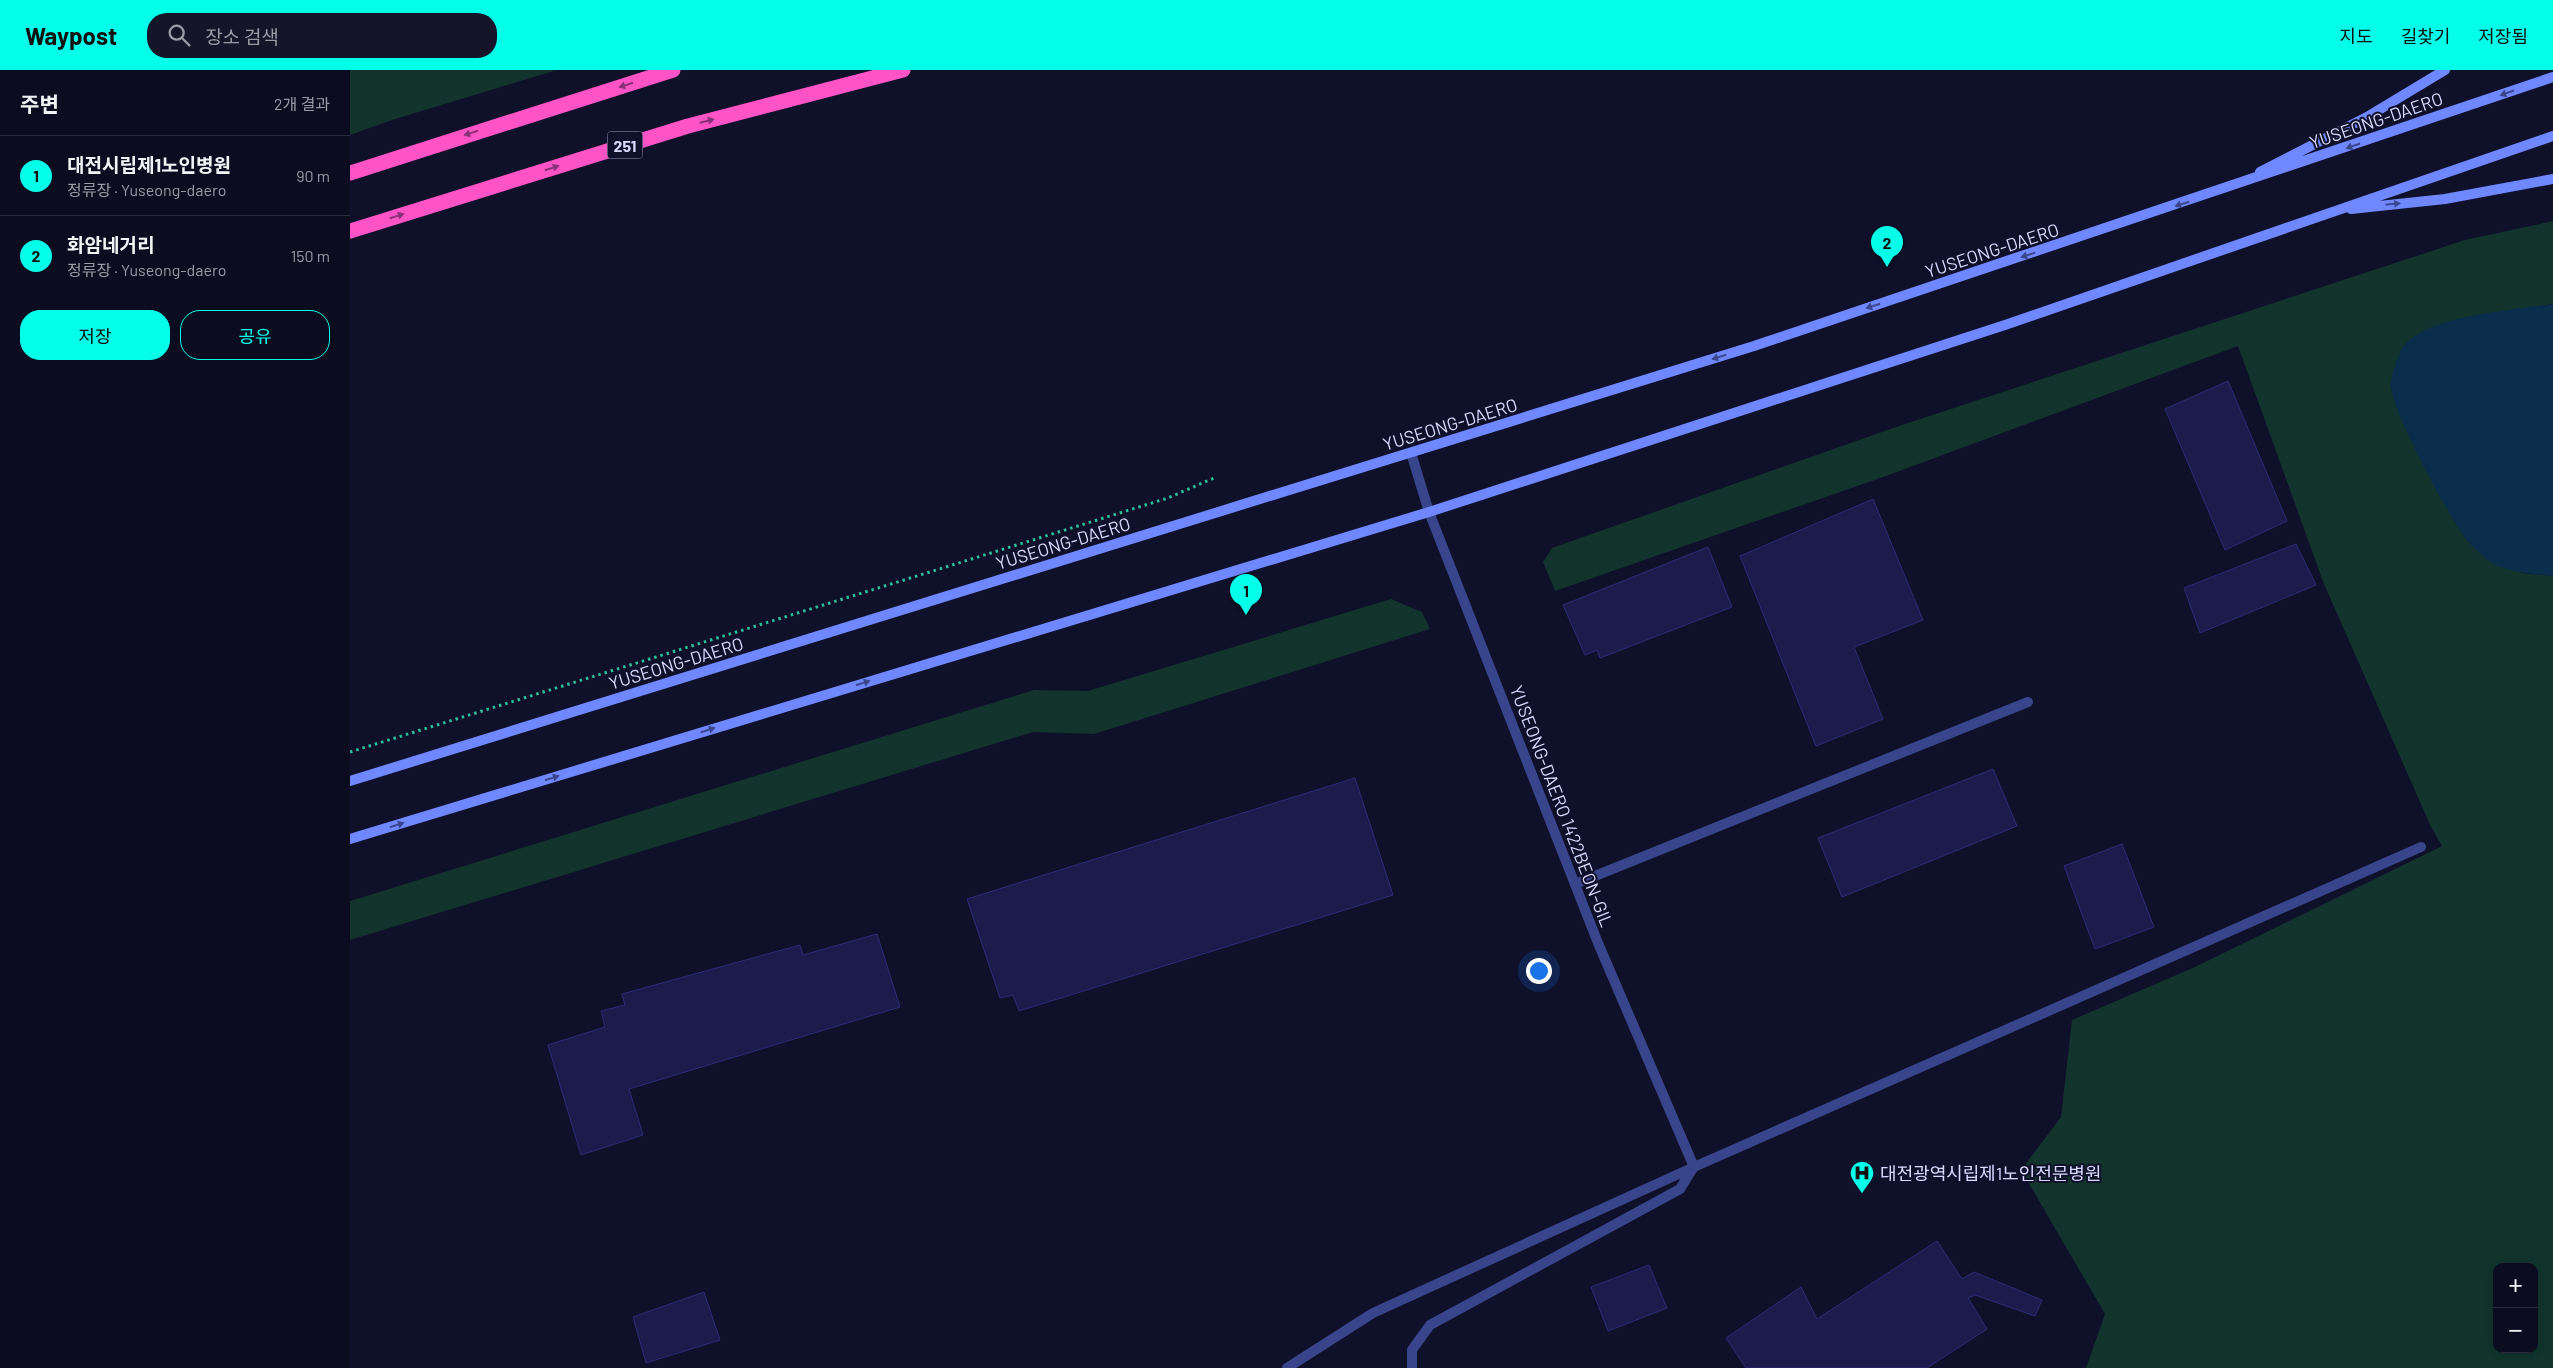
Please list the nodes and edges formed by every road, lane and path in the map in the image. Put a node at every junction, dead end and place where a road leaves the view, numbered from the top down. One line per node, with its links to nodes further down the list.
1 (673, 70): 6 (highway, one-way to 6)
2 (903, 70): 10 (highway, 251, one-way to 2)
3 (2445, 70): 8 (main road)
4 (2553, 77): 8 (main road, YUSEONG-DAERO, one-way to 8)
5 (2553, 136): 9 (main road)
6 (350, 173)
7 (2553, 179): 9 (main road, one-way to 7)
8 (2228, 188): 11 (main road, YUSEONG-DAERO, one-way to 11)
9 (2327, 212): 13 (main road)
10 (350, 231)
11 (1411, 453): 13 (street, YUSEONG-DAERO 1422BEON-GIL); 16 (main road, YUSEONG-DAERO)
12 (1214, 478): 15 (path)
13 (1429, 512): 17 (main road, one-way to 13); 19 (street, YUSEONG-DAERO 1422BEON-GIL)
14 (2028, 702): 19 (street)
15 (350, 752)
16 (350, 782)
17 (350, 839)
18 (2421, 847): 20 (street)
19 (1575, 884): 20 (street, YUSEONG-DAERO 1422BEON-GIL)
20 (1694, 1167): 21 (street); 22 (street)
21 (1287, 1368)
22 (1412, 1368)

